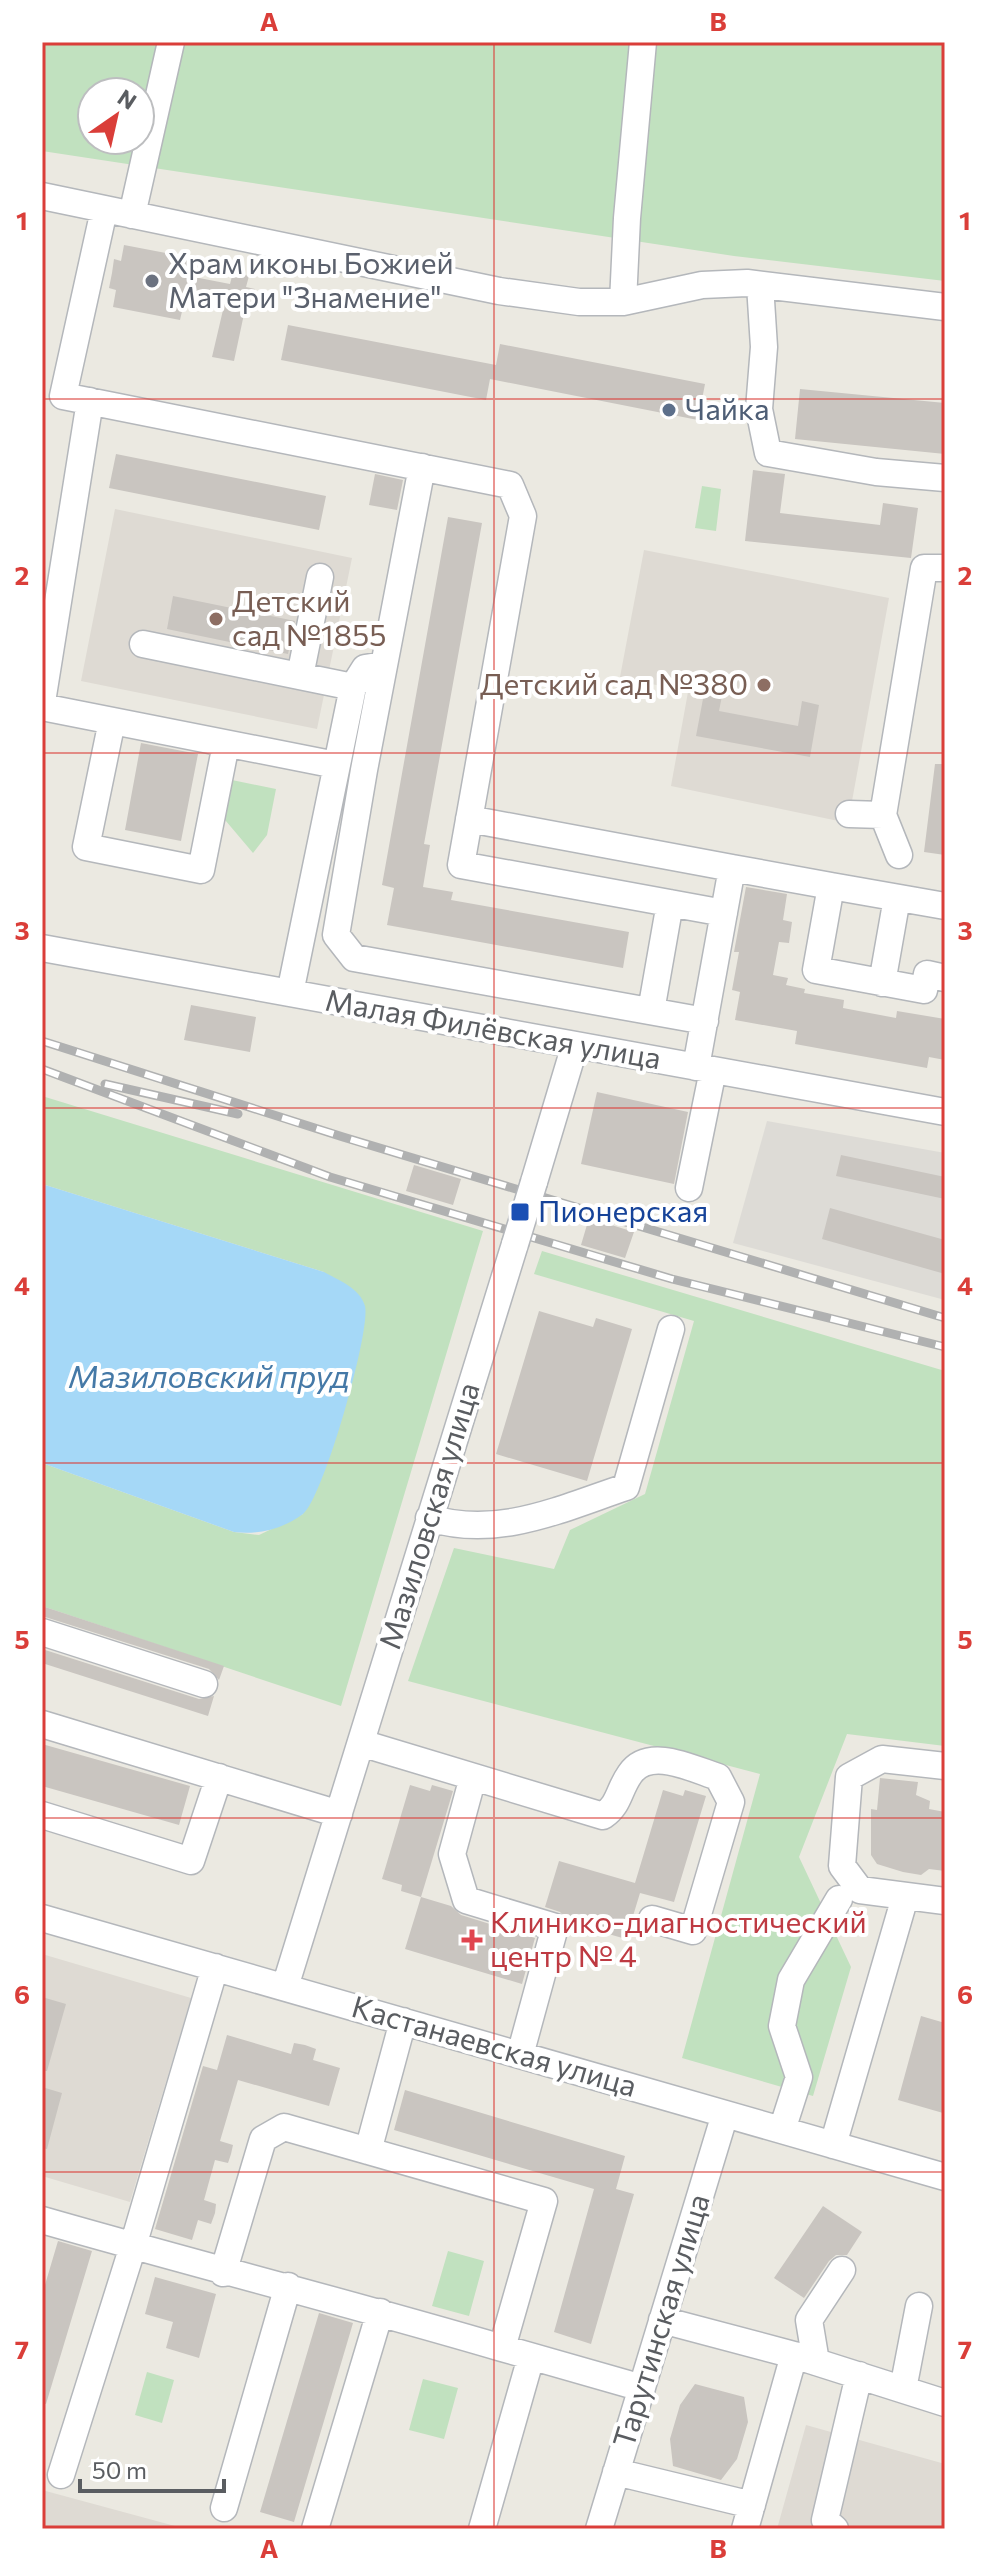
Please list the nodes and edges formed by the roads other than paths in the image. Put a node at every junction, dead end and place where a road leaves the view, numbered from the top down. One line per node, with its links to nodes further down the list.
1 (171, 42): 5 (street)
2 (643, 42): 7 (street)
3 (42, 196): 4 (street)
4 (104, 210): 5 (street); 9 (street)
5 (132, 215): 7 (street)
6 (760, 285): 7 (street); 8 (street); 11 (street)
7 (623, 302)
8 (945, 307)
9 (90, 401): 10 (street); 18 (street)
10 (422, 467): 15 (street); 24 (street)
11 (945, 478)
12 (945, 568): 23 (street)
13 (320, 577): 16 (street)
14 (143, 644): 16 (street)
15 (384, 665): 17 (street); 36 (street)
16 (300, 676): 17 (street)
17 (353, 687): 21 (street)
18 (42, 704): 19 (street)
19 (112, 721): 20 (street); 20 (street)
20 (226, 744): 21 (street)
21 (336, 765): 35 (street)
22 (849, 814): 23 (street)
23 (883, 815): 25 (street)
24 (469, 819): 26 (street); 29 (street)
25 (899, 855)
26 (732, 868): 27 (street); 31 (street)
27 (831, 886): 28 (street); 34 (street)
28 (897, 898): 30 (street); 34 (street)
29 (670, 903): 31 (street); 36 (street)
30 (945, 906)
31 (724, 913): 37 (street)
32 (42, 948): 35 (street, Малая Филёвская улица)
33 (945, 978): 34 (street)
34 (882, 983)
35 (290, 993): 38 (street, Малая Филёвская улица)
36 (651, 1011): 37 (street)
37 (705, 1021): 39 (street)
38 (575, 1045): 39 (street, Малая Филёвская улица); 43 (street, Мазиловская улица, bridge)
39 (704, 1069): 40 (street, Малая Филёвская улица); 41 (street)
40 (945, 1112)
41 (689, 1188)
42 (671, 1329): 43 (street)
43 (429, 1518): 47 (street, Мазиловская улица)
44 (42, 1632): 45 (street)
45 (204, 1684)
46 (42, 1724): 49 (street)
47 (361, 1743): 50 (street); 51 (street, Мазиловская улица)
48 (945, 1766): 53 (street)
49 (219, 1777): 51 (street); 52 (street)
50 (473, 1777): 57 (street); 61 (street)
51 (339, 1814): 59 (street, Мазиловская улица)
52 (42, 1815)
53 (905, 1897): 55 (street); 64 (street)
54 (839, 1899): 63 (street)
55 (945, 1901)
56 (42, 1918): 58 (street, Кастанаевская улица)
57 (652, 1919)
58 (215, 1967): 59 (street, Кастанаевская улица); 68 (street)
59 (285, 1987): 60 (street, Кастанаевская улица)
60 (403, 2021): 61 (street, Кастанаевская улица); 65 (street)
61 (520, 2055): 62 (street, Кастанаевская улица)
62 (725, 2114): 63 (street, Кастанаевская улица); 74 (street, Тарутинская улица)
63 (782, 2130): 64 (street, Кастанаевская улица)
64 (833, 2145): 66 (street, Кастанаевская улица)
65 (368, 2151): 70 (street); 75 (street)
66 (945, 2177)
67 (42, 2220): 68 (street)
68 (133, 2246): 70 (street); 83 (street)
69 (842, 2270): 77 (street)
70 (223, 2273): 71 (street)
71 (288, 2286): 73 (street); 84 (street)
72 (919, 2306): 80 (street)
73 (380, 2312): 75 (street); 86 (street)
74 (662, 2320): 77 (street); 79 (street, Тарутинская улица)
75 (502, 2348): 76 (street)
76 (531, 2357): 79 (street); 87 (street)
77 (805, 2358): 78 (street); 85 (street)
78 (859, 2375): 80 (street); 89 (street)
79 (642, 2388): 82 (street, Тарутинская улица)
80 (903, 2389): 81 (street)
81 (945, 2403)
82 (616, 2472): 85 (street); 88 (street, Тарутинская улица)
83 (61, 2475)
84 (224, 2508)
85 (748, 2517)
86 (315, 2529)
87 (482, 2529)
88 (599, 2529)
89 (835, 2529)

